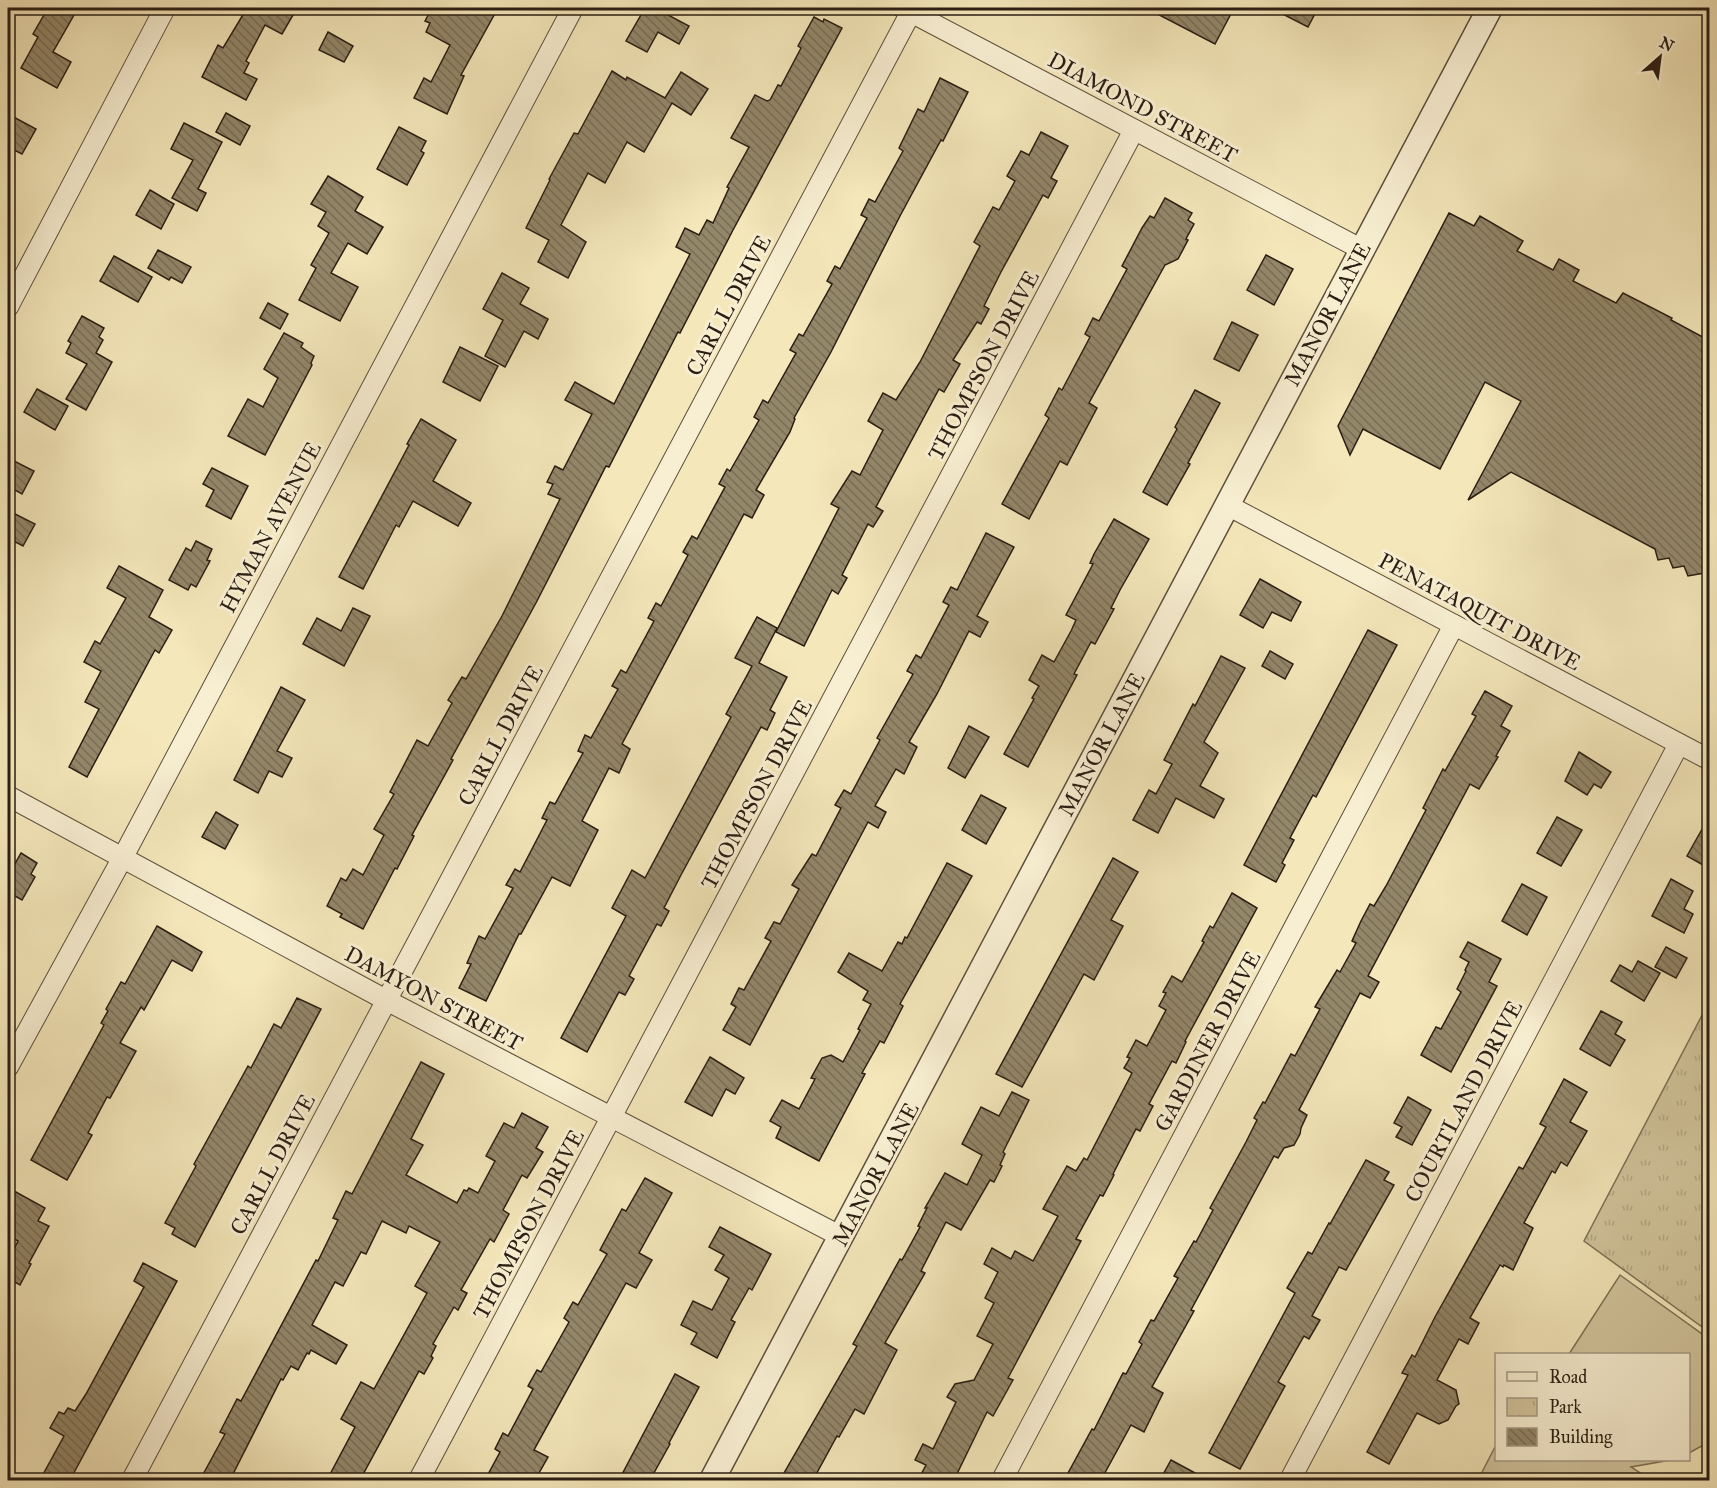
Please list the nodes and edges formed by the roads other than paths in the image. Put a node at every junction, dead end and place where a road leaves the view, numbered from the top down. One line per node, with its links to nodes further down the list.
1 (165, 8): 7 (street)
2 (573, 8): 13 (street, HYMAN AVENUE)
3 (1490, 8): 6 (street, MANOR LANE)
4 (907, 10): 5 (street, DIAMOND STREET); 14 (street, CARLL DRIVE)
5 (1134, 130): 6 (street, DIAMOND STREET); 16 (street, THOMPSON DRIVE)
6 (1361, 249): 8 (street, MANOR LANE)
7 (8, 307)
8 (1227, 505): 9 (street, PENATAQUIT DRIVE); 17 (street, MANOR LANE)
9 (1454, 625): 10 (street, PENATAQUIT DRIVE); 21 (street, GARDINER DRIVE)
10 (1679, 744): 11 (street, PENATAQUIT DRIVE); 22 (street, COURTLAND DRIVE)
11 (1710, 760)
12 (8, 796): 13 (street, DAMYON STREET)
13 (123, 857): 14 (street, DAMYON STREET); 15 (street, HYMAN AVENUE)
14 (386, 1000): 16 (street, DAMYON STREET); 18 (street, CARLL DRIVE)
15 (8, 1067)
16 (612, 1117): 17 (street, DAMYON STREET); 19 (street, THOMPSON DRIVE)
17 (842, 1237): 20 (street, MANOR LANE)
18 (132, 1480)
19 (419, 1480)
20 (712, 1480)
21 (1002, 1480)
22 (1290, 1480)

